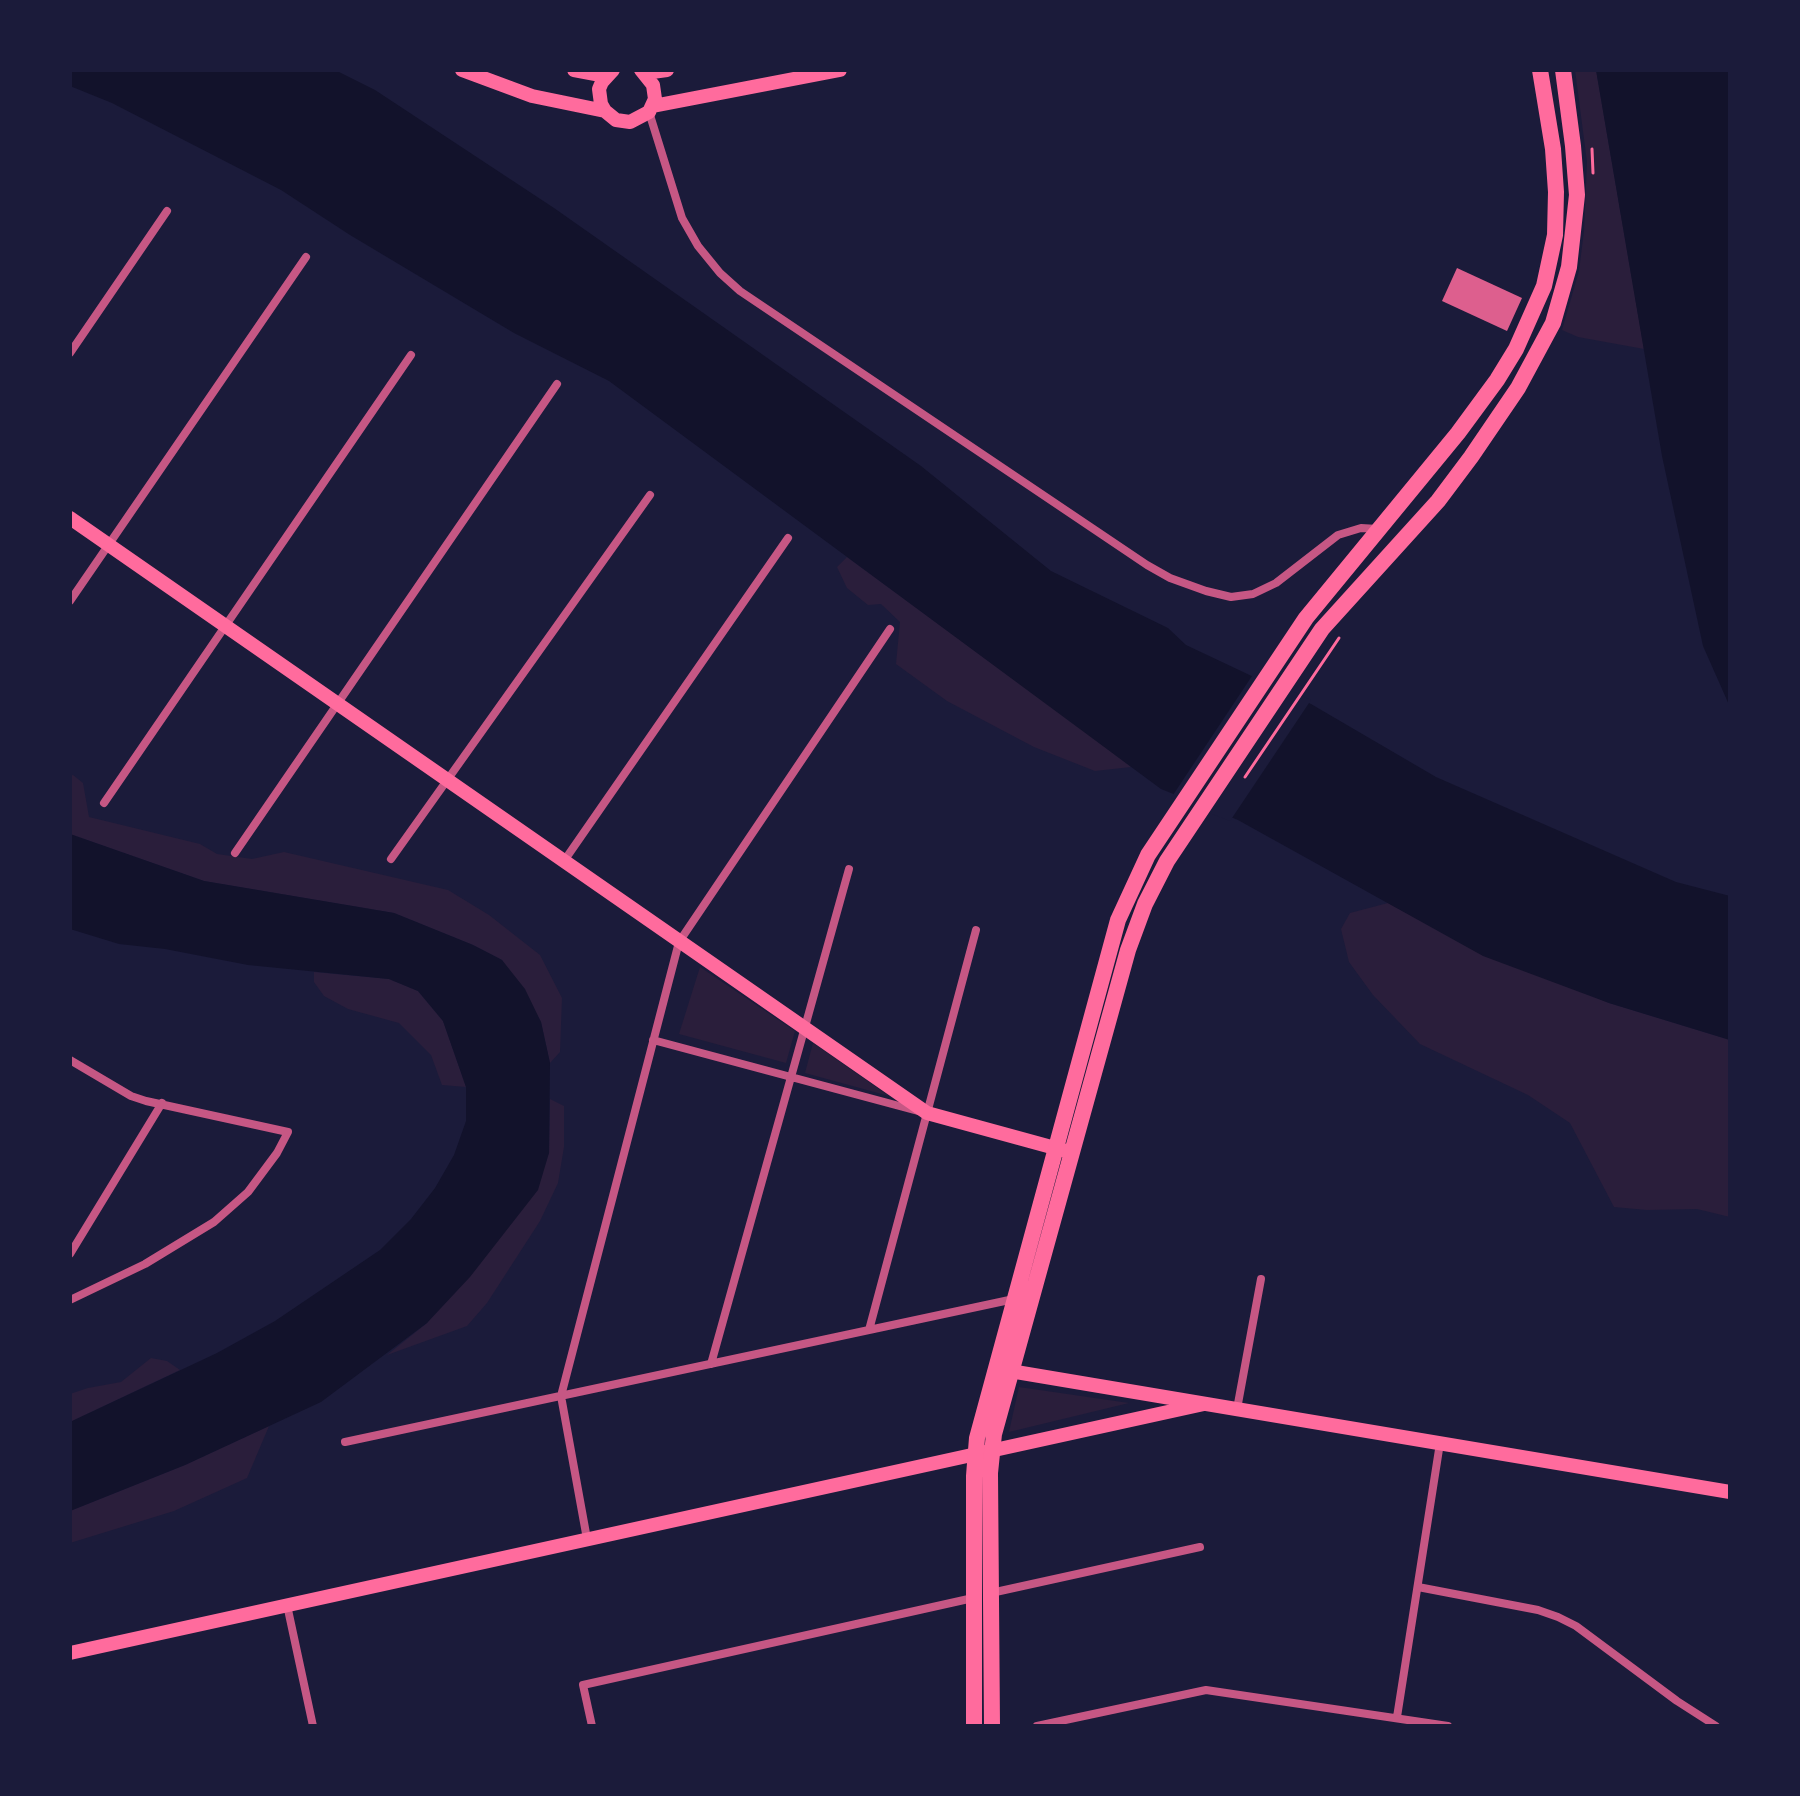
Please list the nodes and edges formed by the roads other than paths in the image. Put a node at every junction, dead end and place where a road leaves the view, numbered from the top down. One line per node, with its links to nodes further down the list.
1 (462, 70): 10 (main road)
2 (574, 70): 8 (main road)
3 (667, 70): 7 (main road)
4 (840, 70): 9 (main road)
5 (1540, 70): 16 (main road)
6 (1563, 70): 17 (main road)
7 (643, 71): 9 (main road)
8 (609, 73): 10 (main road)
9 (651, 109): 10 (main road); 20 (street)
10 (605, 111)
11 (167, 211): 13 (street)
12 (306, 257): 22 (street)
13 (70, 353)
14 (411, 355): 24 (street)
15 (557, 384): 26 (street)
16 (1458, 433): 17 (main road); 20 (main road)
17 (1471, 457): 42 (main road)
18 (650, 495): 27 (street)
19 (70, 518): 22 (main road)
20 (1379, 529): 41 (main road)
21 (788, 538): 31 (street)
22 (108, 545): 23 (street); 24 (main road)
23 (70, 601)
24 (225, 626): 26 (main road); 28 (street)
25 (890, 629): 34 (street)
26 (338, 704): 27 (main road); 29 (street)
27 (447, 780): 30 (street); 31 (main road)
28 (104, 803)
29 (235, 853)
30 (391, 859)
31 (564, 861): 34 (main road)
32 (849, 869): 35 (street)
33 (976, 930): 40 (street)
34 (679, 942): 35 (main road); 36 (street)
35 (805, 1028): 38 (street); 40 (main road)
36 (653, 1040): 38 (street); 50 (street)
37 (70, 1060): 39 (street)
38 (791, 1077): 40 (street); 48 (street)
39 (162, 1103): 43 (street); 46 (street)
40 (927, 1113): 41 (main road); 47 (street)
41 (1055, 1148): 42 (main road); 45 (main road)
42 (1072, 1153): 49 (main road)
43 (70, 1254)
44 (1261, 1279): 52 (street)
45 (1014, 1299): 47 (street); 55 (main road)
46 (70, 1300)
47 (869, 1330): 48 (street)
48 (711, 1364): 50 (street)
49 (1010, 1371): 51 (main road); 55 (main road)
50 (561, 1396): 53 (street); 57 (street)
51 (1204, 1404): 52 (main road); 55 (main road)
52 (1237, 1409): 54 (main road)
53 (345, 1442)
54 (1440, 1443): 56 (main road); 59 (street)
55 (983, 1452): 57 (main road); 60 (main road); 61 (main road)
56 (1730, 1492)
57 (587, 1539): 62 (main road)
58 (1200, 1547): 60 (street)
59 (1418, 1587): 64 (street); 71 (street)
60 (991, 1593): 68 (main road)
61 (974, 1597): 66 (street); 67 (main road)
62 (287, 1605): 63 (main road); 65 (street)
63 (70, 1653)
64 (1397, 1717): 69 (street); 70 (street)
65 (313, 1726)
66 (592, 1726)
67 (974, 1726)
68 (992, 1726)
69 (1037, 1726)
70 (1448, 1726)
71 (1716, 1726)

